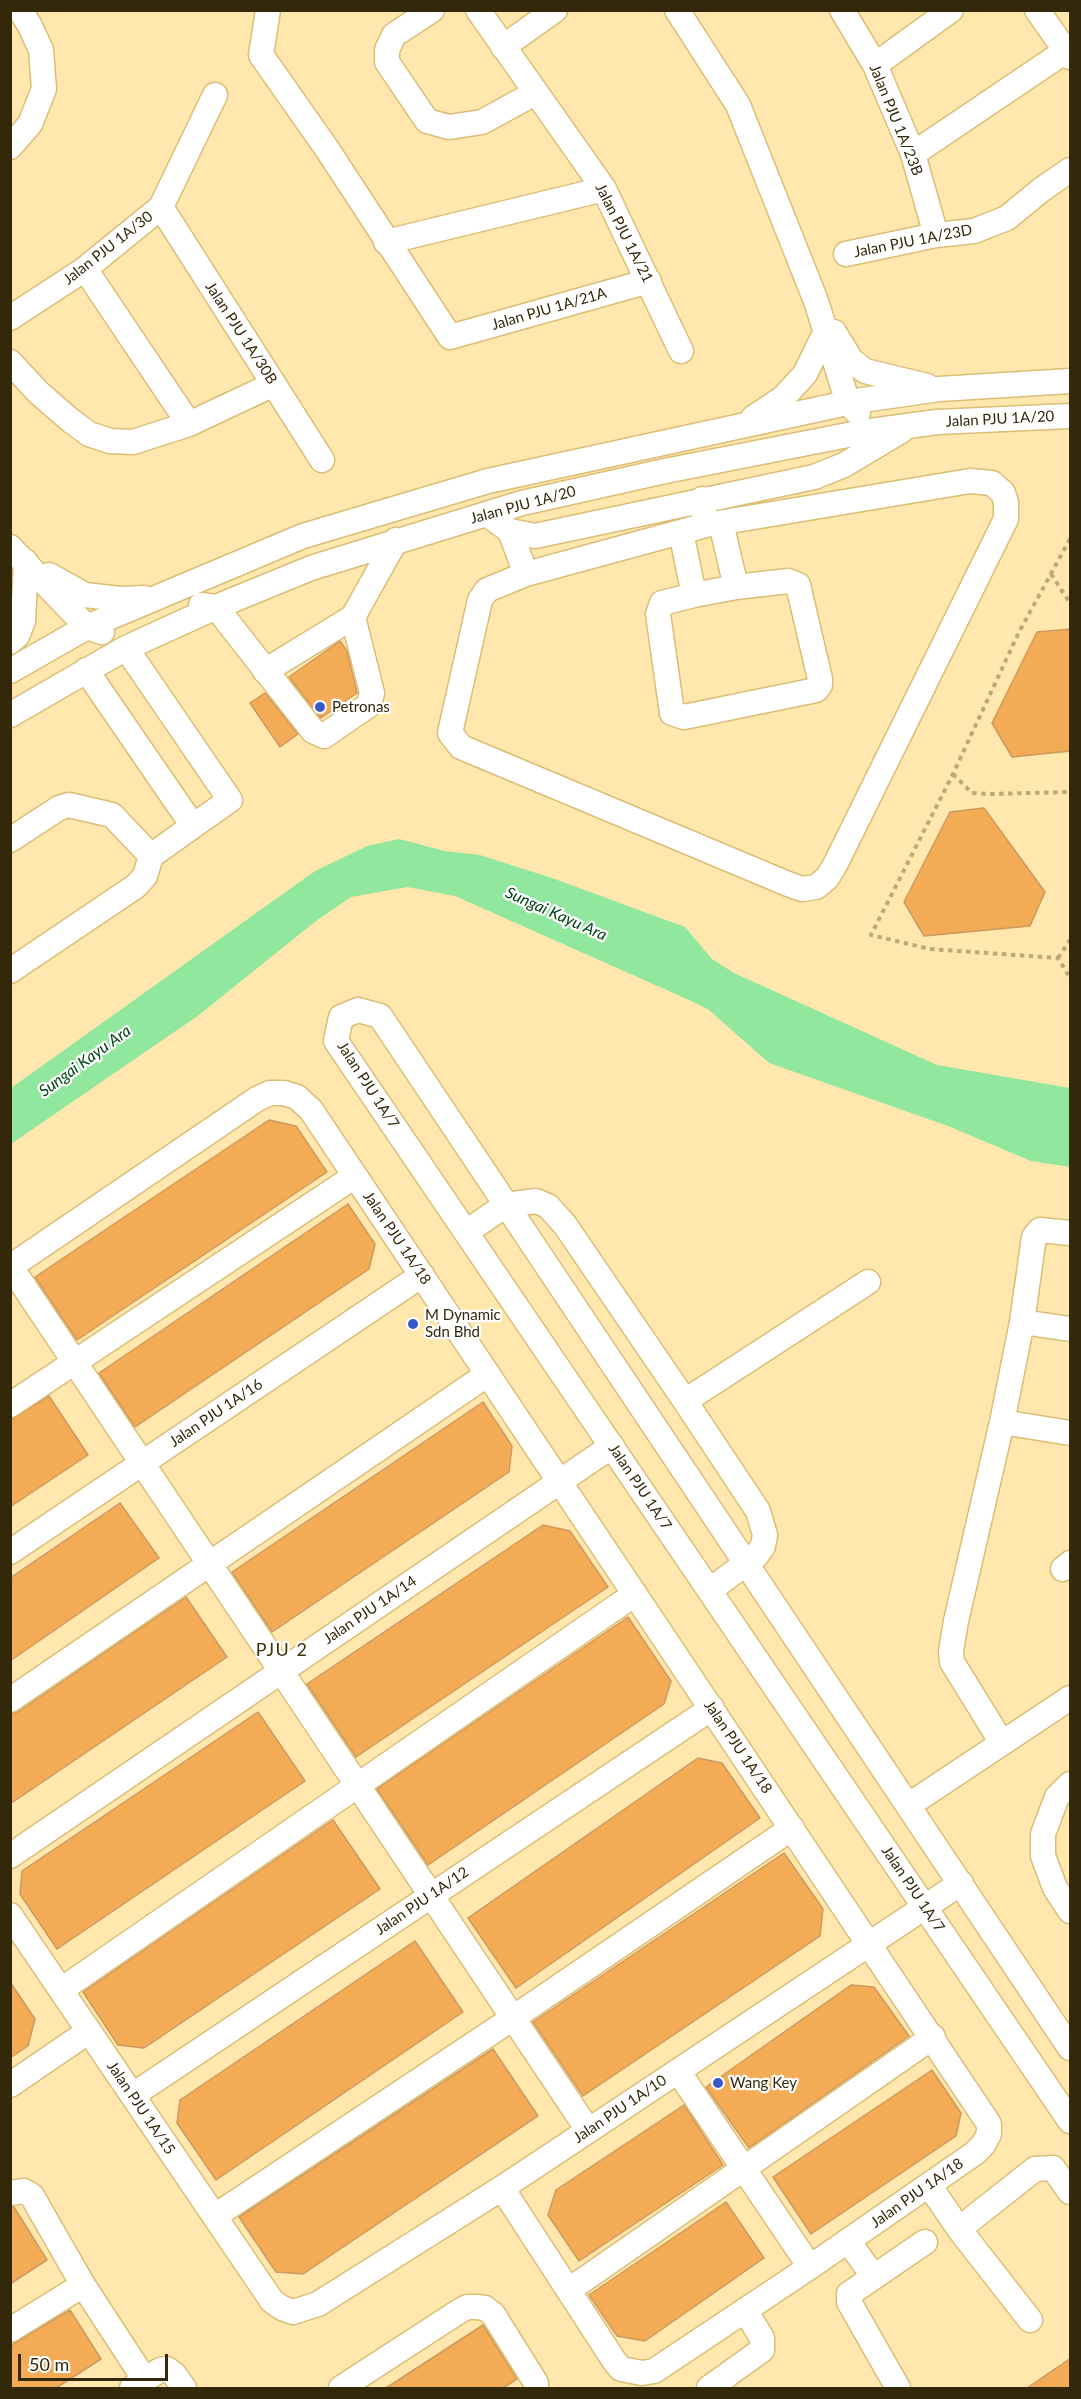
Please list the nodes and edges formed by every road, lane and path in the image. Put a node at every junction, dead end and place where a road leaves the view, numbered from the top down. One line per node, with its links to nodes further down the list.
1 (20, 10): 15 (street)
2 (268, 10): 21 (street)
3 (432, 10): 13 (street)
4 (478, 10): 10 (street, Jalan PJU 1A/21)
5 (555, 10): 10 (street)
6 (677, 10): 25 (street)
7 (842, 10): 12 (street, Jalan PJU 1A/23B)
8 (951, 10): 12 (street)
9 (1037, 10): 11 (street)
10 (503, 47): 13 (street, Jalan PJU 1A/21)
11 (1069, 52): 16 (street)
12 (875, 65): 16 (street, Jalan PJU 1A/23B)
13 (536, 93): 18 (street, Jalan PJU 1A/21)
14 (215, 95): 19 (street, Jalan PJU 1A/30)
15 (10, 147)
16 (913, 154): 20 (street, Jalan PJU 1A/23B)
17 (1071, 170): 20 (street, Jalan PJU 1A/23D)
18 (604, 189): 21 (street); 24 (street, Jalan PJU 1A/21)
19 (161, 207): 23 (street, Jalan PJU 1A/30); 31 (street, Jalan PJU 1A/30B)
20 (936, 235): 22 (street, Jalan PJU 1A/23D)
21 (386, 242): 24 (street, Jalan PJU 1A/21A)
22 (846, 254)
23 (85, 268): 26 (street, Jalan PJU 1A/30); 36 (street)
24 (649, 281): 28 (street, Jalan PJU 1A/21)
25 (816, 301): 27 (street); 32 (street)
26 (10, 318)
27 (825, 333): 33 (street); 37 (street)
28 (681, 351)
29 (10, 362): 36 (street)
30 (1071, 381): 32 (street, Jalan PJU 1A/20)
31 (273, 384): 36 (street); 38 (street, Jalan PJU 1A/30B)
32 (939, 389): 33 (street, Jalan PJU 1A/20)
33 (848, 403): 35 (street); 37 (street, Jalan PJU 1A/20)
34 (1071, 416): 35 (street, Jalan PJU 1A/20)
35 (925, 423): 39 (street); 40 (street, Jalan PJU 1A/20)
36 (189, 424)
37 (740, 425): 50 (street, Jalan PJU 1A/20)
38 (322, 460)
39 (702, 499): 41 (street); 42 (street)
40 (487, 514): 42 (street); 45 (street, Jalan PJU 1A/20)
41 (713, 524): 43 (street); 47 (street); 49 (street)
42 (510, 531): 47 (street)
43 (681, 532): 47 (street); 51 (street)
44 (1071, 539): 48 (path)
45 (396, 540): 53 (street, Jalan PJU 1A/20); 54 (street)
46 (18, 555): 50 (street); 55 (street); 56 (street)
47 (526, 574)
48 (1051, 574): 52 (path); 62 (path)
49 (736, 587): 51 (street); 51 (street)
50 (166, 595): 55 (street, Jalan PJU 1A/20)
51 (694, 595)
52 (1071, 603)
53 (216, 608): 55 (street); 57 (street, Jalan PJU 1A/20); 59 (street)
54 (353, 617): 59 (street); 59 (street)
55 (87, 627): 60 (street, Jalan PJU 1A/20)
56 (10, 642)
57 (126, 648): 58 (street, Jalan PJU 1A/20); 64 (street)
58 (86, 670): 61 (street, Jalan PJU 1A/20); 64 (street)
59 (265, 670)
60 (10, 671)
61 (10, 715)
62 (953, 774): 63 (path); 68 (path)
63 (1071, 792)
64 (193, 826): 66 (street)
65 (10, 840): 66 (street)
66 (151, 856): 69 (street)
67 (1071, 940): 68 (path)
68 (1058, 958): 70 (path)
69 (10, 971)
70 (1071, 978)
71 (355, 1176): 75 (street, Jalan PJU 1A/18); 76 (street, Jalan PJU 1A/18); 80 (street)
72 (506, 1205): 73 (street); 73 (street, Jalan PJU 1A/7); 82 (street); 91 (street, Jalan PJU 1A/7)
73 (466, 1232): 86 (street, Jalan PJU 1A/7)
74 (1071, 1233): 78 (street)
75 (11, 1268): 80 (street)
76 (422, 1275): 81 (street, Jalan PJU 1A/18); 87 (street, Jalan PJU 1A/16)
77 (868, 1282): 82 (street)
78 (1022, 1322): 79 (street); 84 (street)
79 (1071, 1329)
80 (75, 1363): 83 (street); 87 (street)
81 (488, 1374): 88 (street, Jalan PJU 1A/18); 90 (street)
82 (685, 1401): 91 (street)
83 (10, 1405)
84 (1002, 1422): 85 (street); 98 (street)
85 (1071, 1433)
86 (612, 1446): 88 (street, Jalan PJU 1A/14); 92 (street, Jalan PJU 1A/7)
87 (141, 1463): 89 (street, Jalan PJU 1A/16); 90 (street)
88 (559, 1480): 93 (street, Jalan PJU 1A/18); 94 (street, Jalan PJU 1A/14)
89 (10, 1552)
90 (209, 1564): 94 (street); 96 (street)
91 (747, 1564): 92 (street); 101 (street, Jalan PJU 1A/7)
92 (710, 1590): 106 (street, Jalan PJU 1A/7)
93 (635, 1594): 97 (street, Jalan PJU 1A/18); 100 (street)
94 (281, 1671): 100 (street); 103 (street, Jalan PJU 1A/14)
95 (1071, 1698): 98 (street)
96 (10, 1700)
97 (712, 1708): 102 (street, Jalan PJU 1A/18); 105 (street, Jalan PJU 1A/12)
98 (1002, 1743): 101 (street)
99 (1071, 1784): 107 (street)
100 (358, 1786): 105 (street); 110 (street)
101 (909, 1805): 104 (street, Jalan PJU 1A/7)
102 (792, 1828): 109 (street, Jalan PJU 1A/18); 111 (street)
103 (10, 1856)
104 (961, 1882): 106 (street, Jalan PJU 1A/10); 114 (street, Jalan PJU 1A/7)
105 (431, 1895): 111 (street); 117 (street, Jalan PJU 1A/12)
106 (925, 1906): 109 (street, Jalan PJU 1A/10); 118 (street, Jalan PJU 1A/7)
107 (1071, 1911)
108 (10, 1915): 110 (street, Jalan PJU 1A/15)
109 (869, 1943): 113 (street, Jalan PJU 1A/18); 115 (street, Jalan PJU 1A/10)
110 (61, 1990): 112 (street, Jalan PJU 1A/15)
111 (513, 2018): 119 (street); 125 (street)
112 (89, 2031): 116 (street); 117 (street, Jalan PJU 1A/15)
113 (933, 2037): 120 (street); 121 (street, Jalan PJU 1A/18)
114 (1071, 2048)
115 (678, 2071): 119 (street, Jalan PJU 1A/10); 120 (street)
116 (10, 2085)
117 (133, 2095): 125 (street, Jalan PJU 1A/15)
118 (1071, 2121)
119 (588, 2130): 122 (street, Jalan PJU 1A/10)
120 (744, 2169): 129 (street); 132 (street)
121 (929, 2185): 126 (street); 127 (street, Jalan PJU 1A/18)
122 (502, 2188): 132 (street, Jalan PJU 1A/18); 133 (street, Jalan PJU 1A/10)
123 (1071, 2192): 126 (street)
124 (10, 2193): 131 (street)
125 (215, 2216): 133 (street, Jalan PJU 1A/15)
126 (959, 2229): 135 (street)
127 (848, 2241): 129 (street, Jalan PJU 1A/18); 130 (street)
128 (925, 2242): 130 (street)
129 (810, 2267): 134 (street, Jalan PJU 1A/18)
130 (874, 2277): 144 (street)
131 (83, 2285): 136 (street); 139 (street)
132 (569, 2290): 137 (street, Jalan PJU 1A/18)
133 (272, 2301)
134 (745, 2310): 137 (street, Jalan PJU 1A/18); 138 (street)
135 (1030, 2320)
136 (10, 2330)
137 (628, 2380)
138 (738, 2380): 143 (street)
139 (138, 2384): 140 (street)
140 (184, 2388)
141 (340, 2388): 142 (street)
142 (536, 2388)
143 (709, 2388)
144 (898, 2388)

